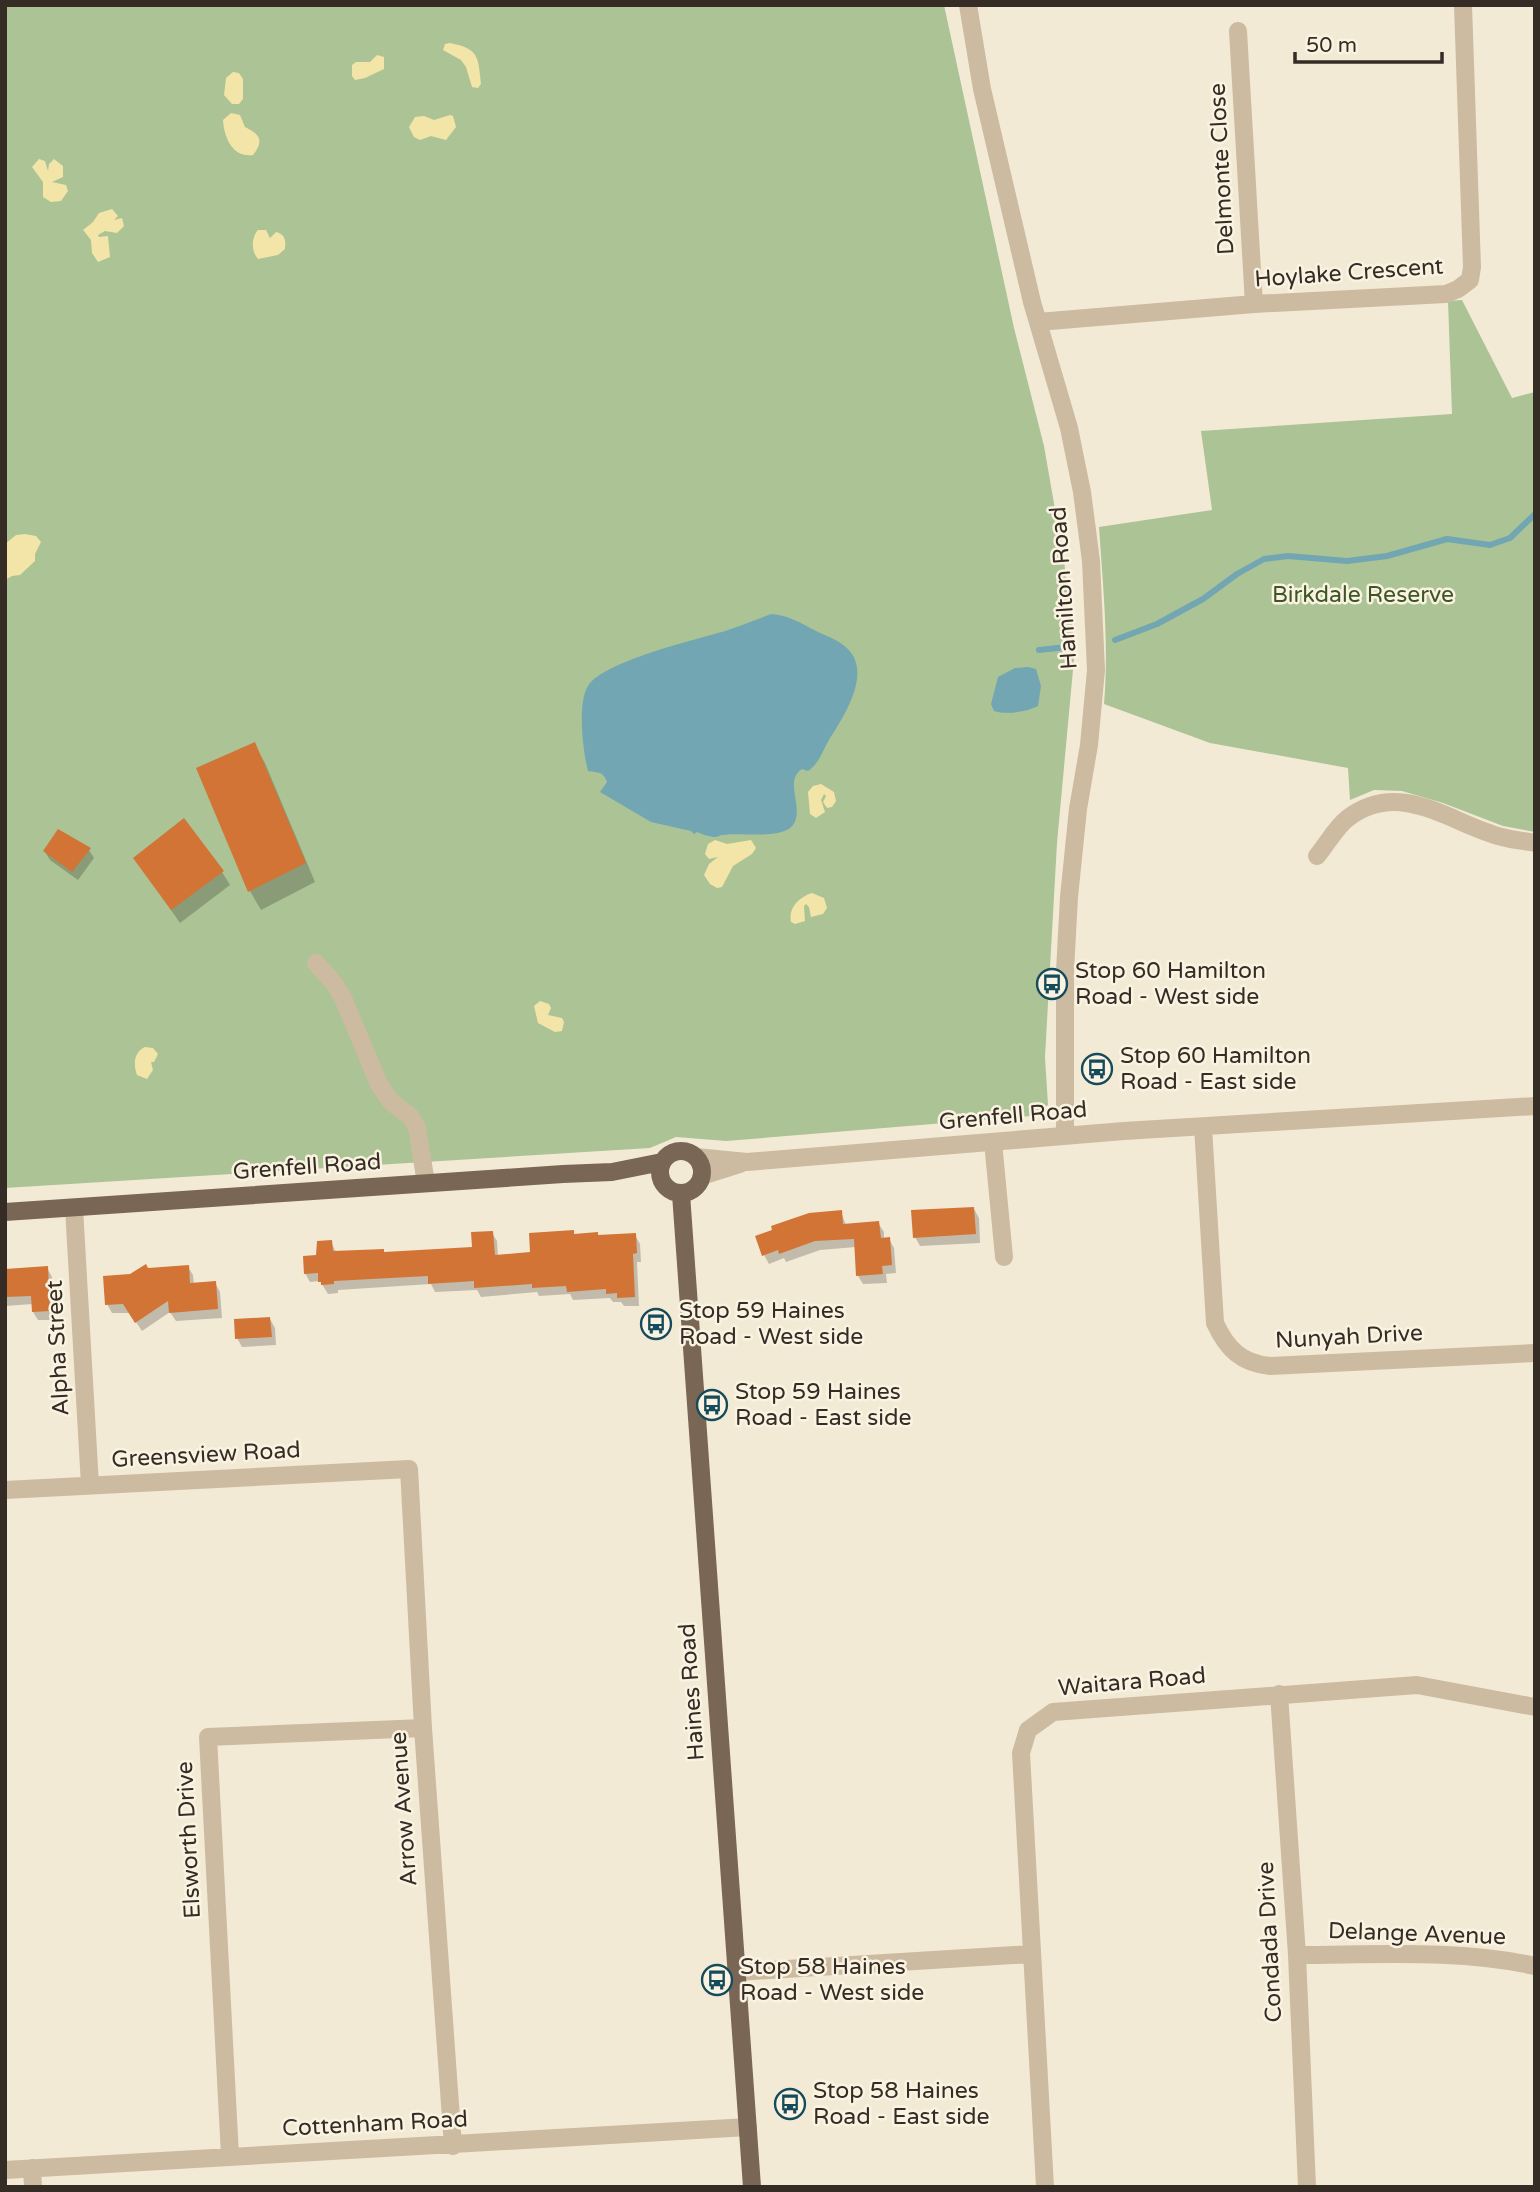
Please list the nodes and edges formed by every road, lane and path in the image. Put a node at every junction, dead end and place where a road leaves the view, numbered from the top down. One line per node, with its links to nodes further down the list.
1 (968, 5): 5 (street, Hamilton Road)
2 (1463, 5): 4 (street, Hoylake Crescent)
3 (1238, 31): 4 (street, Delmonte Close)
4 (1254, 304): 5 (street, Hoylake Crescent)
5 (1038, 322): 11 (street, Hamilton Road)
6 (1535, 843): 7 (street)
7 (1317, 856)
8 (316, 963): 18 (street)
9 (1535, 1106): 10 (street, Grenfell Road)
10 (1203, 1126): 11 (street, Grenfell Road); 24 (street, Nunyah Drive)
11 (1065, 1136): 12 (street, Grenfell Road)
12 (993, 1142): 15 (street, Grenfell Road); 23 (street)
13 (696, 1157): 14 (main road); 15 (street, Grenfell Road); 17 (main road)
14 (662, 1162): 16 (main road, Grenfell Road); 19 (main road)
15 (747, 1162): 17 (street, Grenfell Road)
16 (612, 1172): 18 (main road, Grenfell Road); 19 (main road, Grenfell Road)
17 (702, 1176): 20 (main road)
18 (426, 1183): 21 (main road, Grenfell Road)
19 (663, 1183): 20 (main road)
20 (681, 1194): 34 (main road, Haines Road)
21 (74, 1208): 22 (main road, Grenfell Road); 26 (street, Alpha Street)
22 (5, 1212)
23 (1004, 1257)
24 (1535, 1353)
25 (409, 1469): 26 (street, Greensview Road); 30 (street, Arrow Avenue)
26 (90, 1486): 27 (street, Greensview Road)
27 (5, 1490)
28 (1279, 1694): 29 (street, Waitara Road); 31 (street, Waitara Road); 32 (street, Condada Drive)
29 (1535, 1707)
30 (423, 1728): 36 (street, Arrow Avenue); 37 (street, Elsworth Drive)
31 (1032, 1954): 34 (street); 42 (street, Waitara Road)
32 (1297, 1955): 33 (street, Delange Avenue); 43 (street, Condada Drive)
33 (1535, 1966)
34 (737, 1972): 35 (main road, Haines Road)
35 (748, 2127): 36 (street, Cottenham Road); 41 (main road, Haines Road)
36 (453, 2146): 37 (street, Cottenham Road)
37 (230, 2156): 38 (street, Cottenham Road)
38 (32, 2168): 39 (street, Cottenham Road); 40 (street)
39 (5, 2170)
40 (33, 2187)
41 (752, 2187)
42 (1045, 2187)
43 (1307, 2187)

